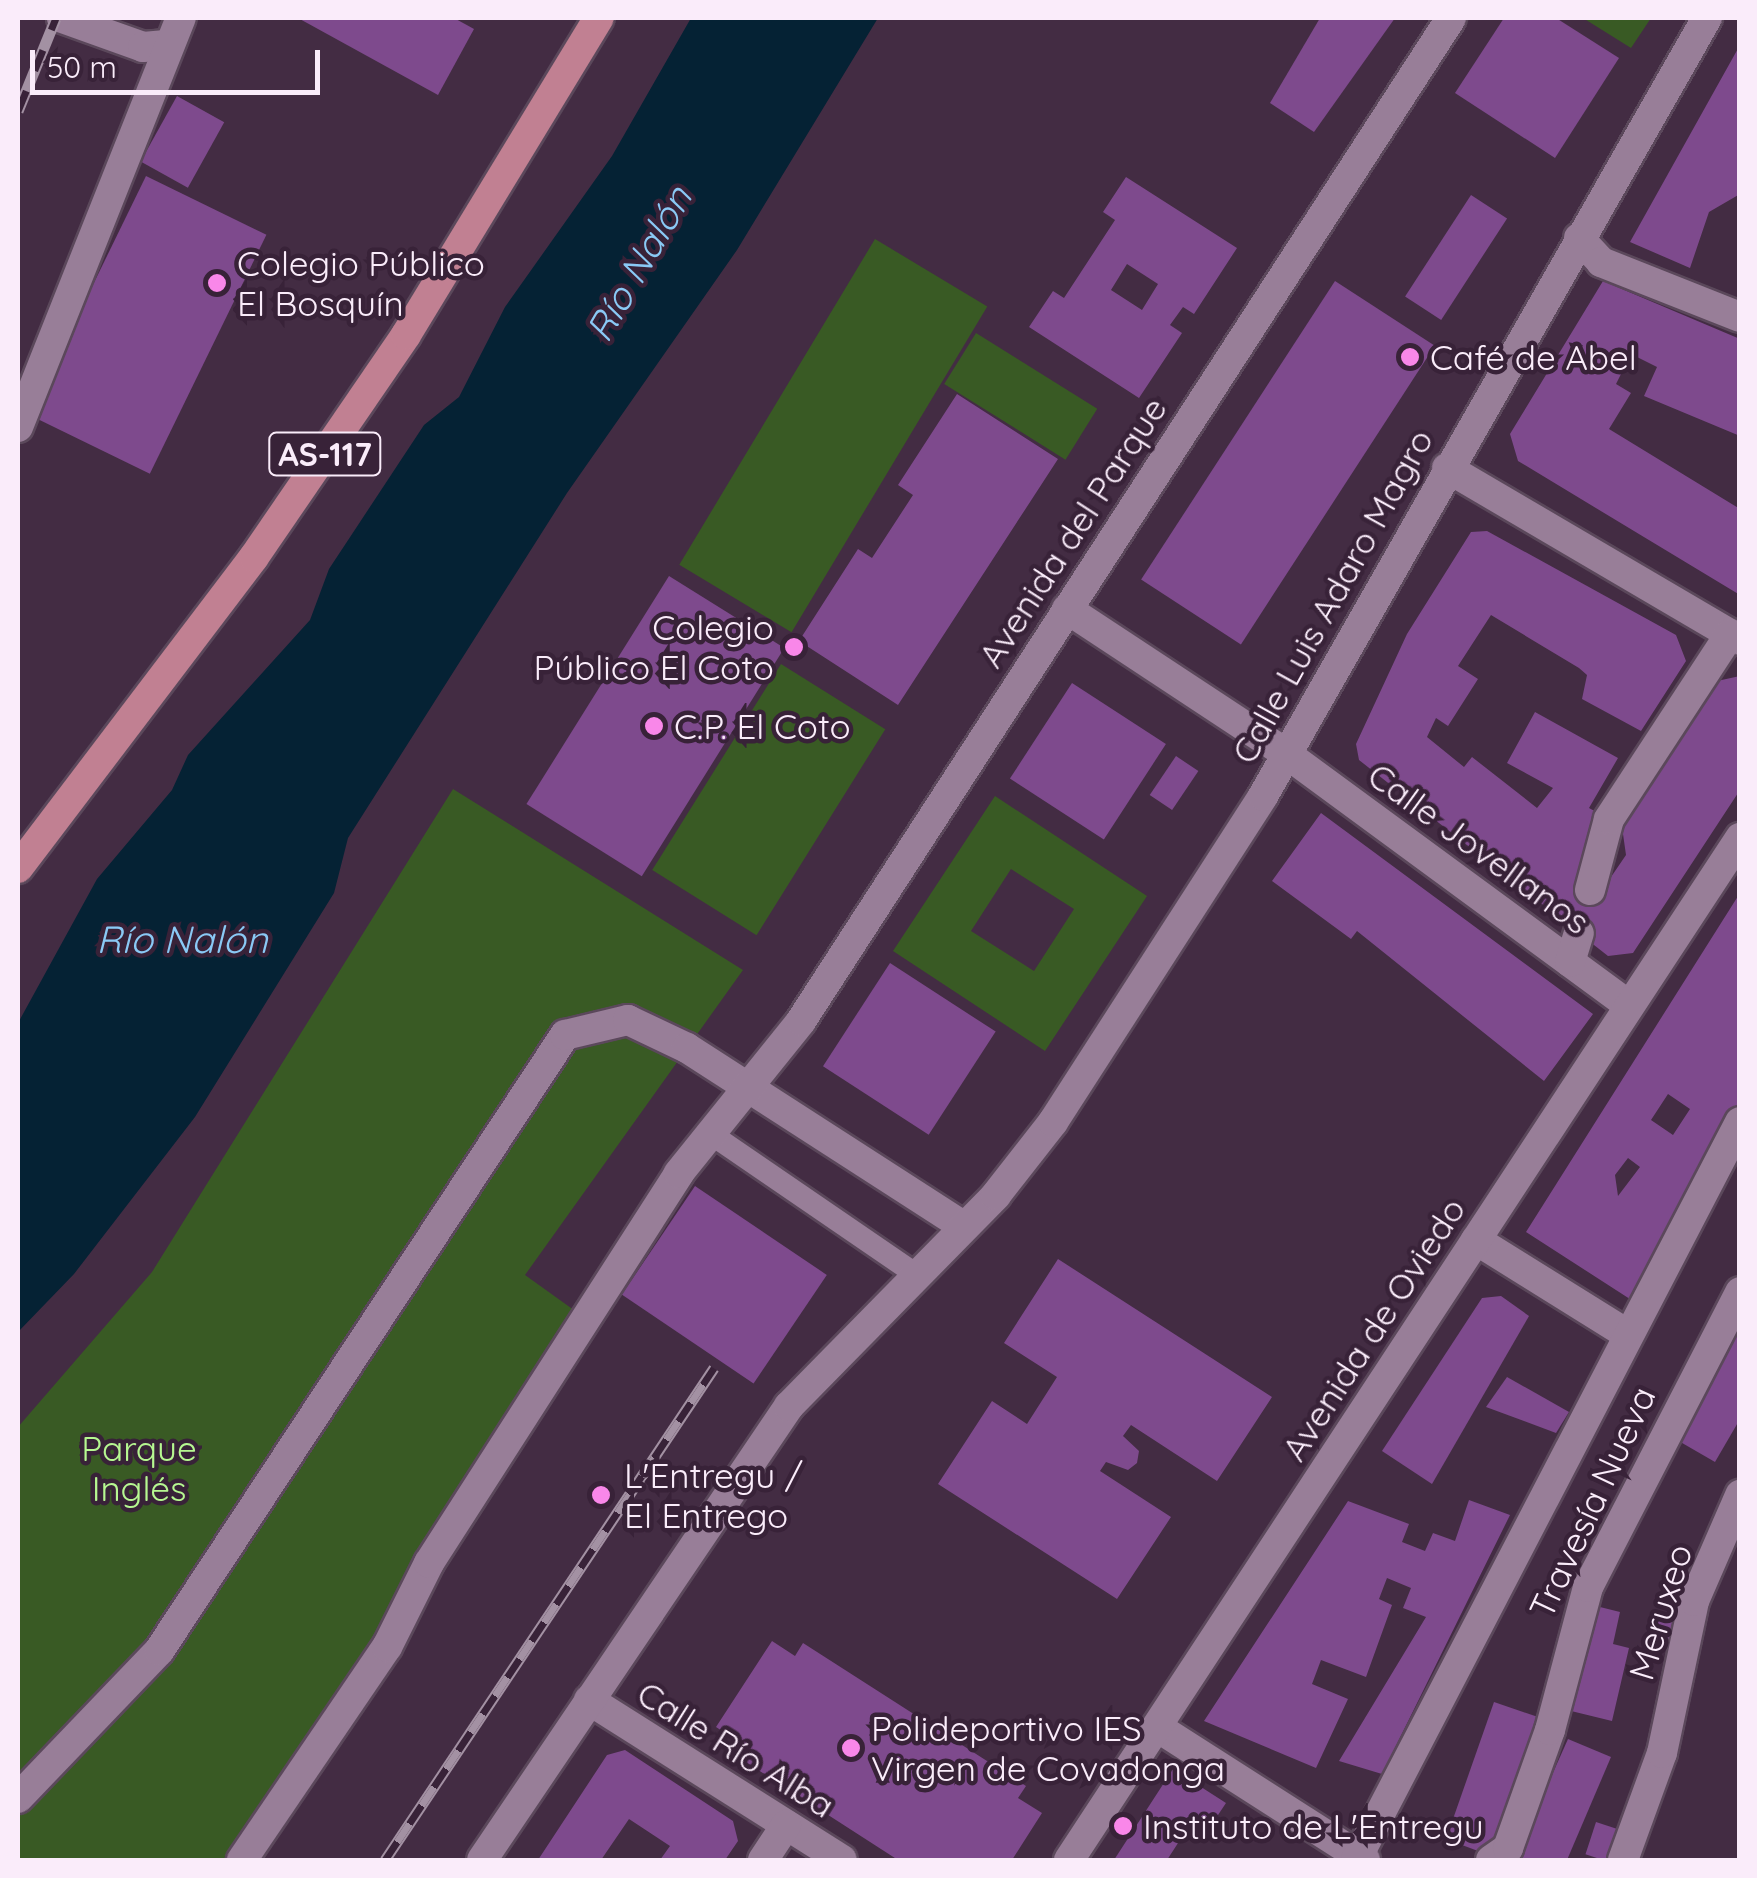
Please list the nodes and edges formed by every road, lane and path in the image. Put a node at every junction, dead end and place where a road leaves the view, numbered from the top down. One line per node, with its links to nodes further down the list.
1 (62, 18): 6 (street)
2 (181, 18): 6 (street)
3 (599, 18): 15 (main road, AS-117)
4 (1451, 18): 11 (street, Avenida del Parque)
5 (1708, 18): 7 (street, Calle Luis Adaro Magro)
6 (166, 45): 9 (street)
7 (1579, 238): 8 (street); 10 (street, Calle Luis Adaro Magro)
8 (1740, 318)
9 (18, 427)
10 (1447, 468): 12 (street); 13 (street, Calle Luis Adaro Magro)
11 (1067, 609): 13 (street, Calle Jovellanos); 18 (street, Avenida del Parque)
12 (1735, 637): 16 (street)
13 (1284, 752): 17 (street, Calle Jovellanos); 21 (street, Calle Luis Adaro Magro)
14 (1740, 838): 17 (street, Avenida de Oviedo)
15 (18, 868)
16 (1590, 890)
17 (1629, 1005): 22 (street, Avenida de Oviedo)
18 (751, 1082): 20 (street, Avenida del Parque); 21 (street); 29 (street)
19 (1740, 1122): 25 (street)
20 (708, 1132): 23 (lane); 32 (street, Avenida del Parque)
21 (963, 1226): 23 (street, Calle Luis Adaro Magro)
22 (1476, 1240): 25 (street); 28 (street, Avenida de Oviedo)
23 (915, 1274): 27 (street, Calle Luis Adaro Magro)
24 (1740, 1292): 37 (street, Travesía Nueva)
25 (1627, 1334): 31 (street)
26 (1740, 1495): 38 (street, Meruxeo)
27 (589, 1700): 30 (street, Calle Río Alba); 33 (street, Calle Luis Adaro Magro)
28 (1157, 1727): 31 (street); 36 (street, Avenida de Oviedo)
29 (18, 1798)
30 (786, 1825): 34 (street); 35 (street, Calle Río Alba)
31 (1360, 1858)
32 (242, 1860)
33 (482, 1860)
34 (763, 1860)
35 (842, 1860)
36 (1069, 1860)
37 (1491, 1860)
38 (1623, 1860)

